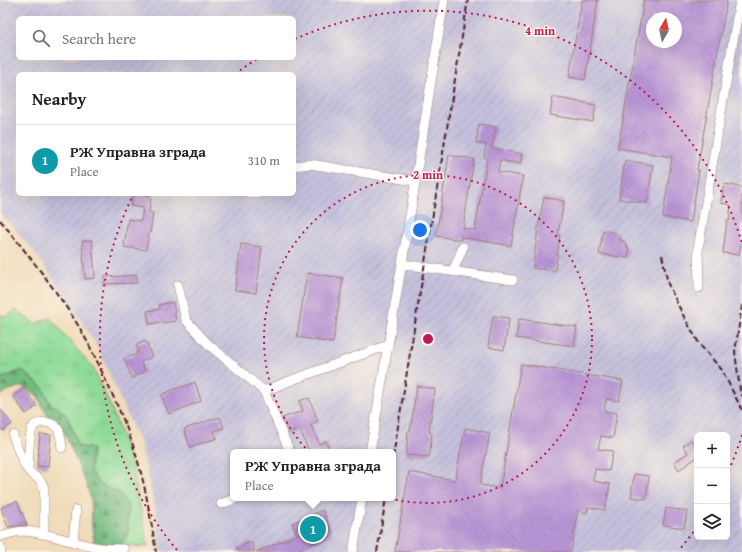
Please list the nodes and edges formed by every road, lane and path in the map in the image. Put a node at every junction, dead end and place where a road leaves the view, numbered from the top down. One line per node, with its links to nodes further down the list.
1 (444, 0): 4 (street)
2 (740, 0): 10 (street)
3 (296, 166): 4 (street)
4 (415, 181): 6 (street)
5 (463, 247): 7 (street)
6 (402, 264): 7 (street); 11 (street)
7 (453, 271): 8 (street)
8 (513, 280)
9 (178, 285): 12 (street)
10 (699, 288)
11 (388, 345): 12 (street); 16 (street)
12 (264, 391): 15 (street)
13 (13, 435): 17 (street)
14 (62, 448): 17 (street)
15 (289, 449)
16 (371, 449)
17 (28, 471): 22 (street)
18 (230, 501): 20 (street)
19 (362, 501): 28 (street)
20 (221, 504)
21 (76, 510): 24 (street)
22 (44, 534): 23 (street); 24 (street)
23 (0, 536)
24 (73, 542): 26 (street)
25 (0, 546): 27 (street)
26 (124, 549)
27 (1, 552)
28 (353, 552)

